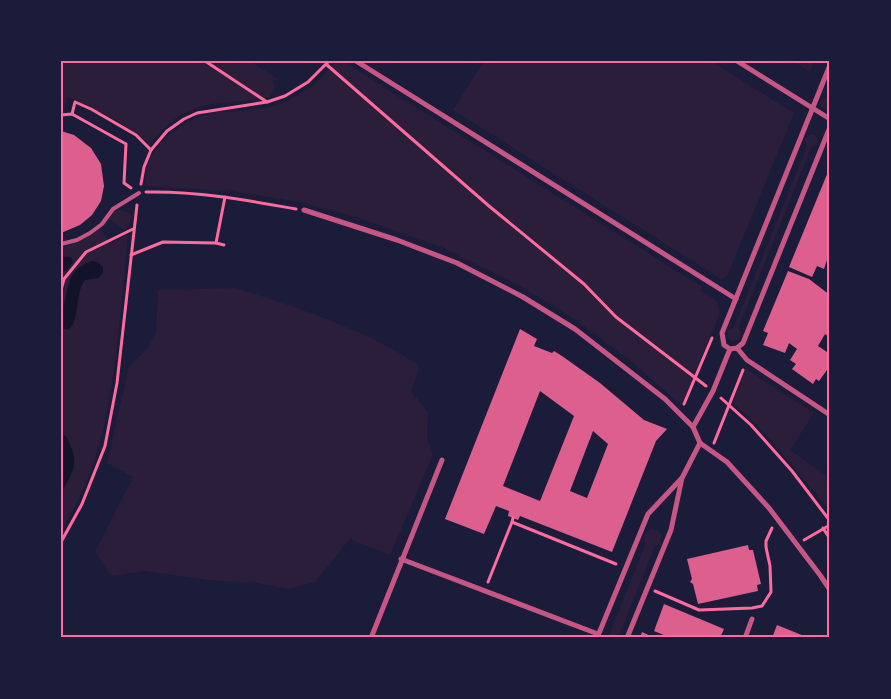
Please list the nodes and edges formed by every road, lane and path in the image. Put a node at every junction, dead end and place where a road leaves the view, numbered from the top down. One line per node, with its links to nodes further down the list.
1 (205, 61): 6 (path)
2 (356, 61): 20 (street)
3 (737, 61): 7 (street)
4 (328, 63): 6 (path); 25 (path)
5 (830, 66): 7 (street)
6 (267, 102): 8 (path)
7 (813, 109): 10 (street); 20 (street)
8 (72, 114): 9 (path); 12 (path)
9 (61, 115)
10 (830, 120)
11 (830, 127): 22 (street)
12 (139, 193): 13 (path); 16 (lane)
13 (225, 197): 14 (path); 15 (path)
14 (304, 210): 27 (street)
15 (216, 243): 17 (path); 18 (path)
16 (61, 244)
17 (224, 245)
18 (131, 255): 19 (path); 39 (path)
19 (61, 290)
20 (736, 299): 21 (street)
21 (722, 333): 23 (street); 25 (path)
22 (737, 348): 23 (street); 24 (street)
23 (730, 349): 29 (street)
24 (747, 360): 26 (path); 28 (street)
25 (696, 378): 27 (path)
26 (729, 405): 31 (path); 35 (path)
27 (680, 413): 29 (street)
28 (830, 415)
29 (693, 427): 30 (street)
30 (700, 443): 31 (street); 33 (street)
31 (711, 450): 34 (street)
32 (442, 460): 40 (street)
33 (682, 478): 41 (street); 42 (street)
34 (776, 518): 42 (path); 43 (street)
35 (830, 523): 36 (path)
36 (823, 528): 37 (path); 38 (path)
37 (815, 532)
38 (830, 539)
39 (61, 542)
40 (401, 559): 44 (street); 47 (street)
41 (626, 568): 44 (path); 46 (street)
42 (648, 588): 48 (street)
43 (830, 590)
44 (484, 591): 46 (street)
45 (752, 619): 49 (street)
46 (598, 636)
47 (371, 638)
48 (627, 638)
49 (745, 638)

